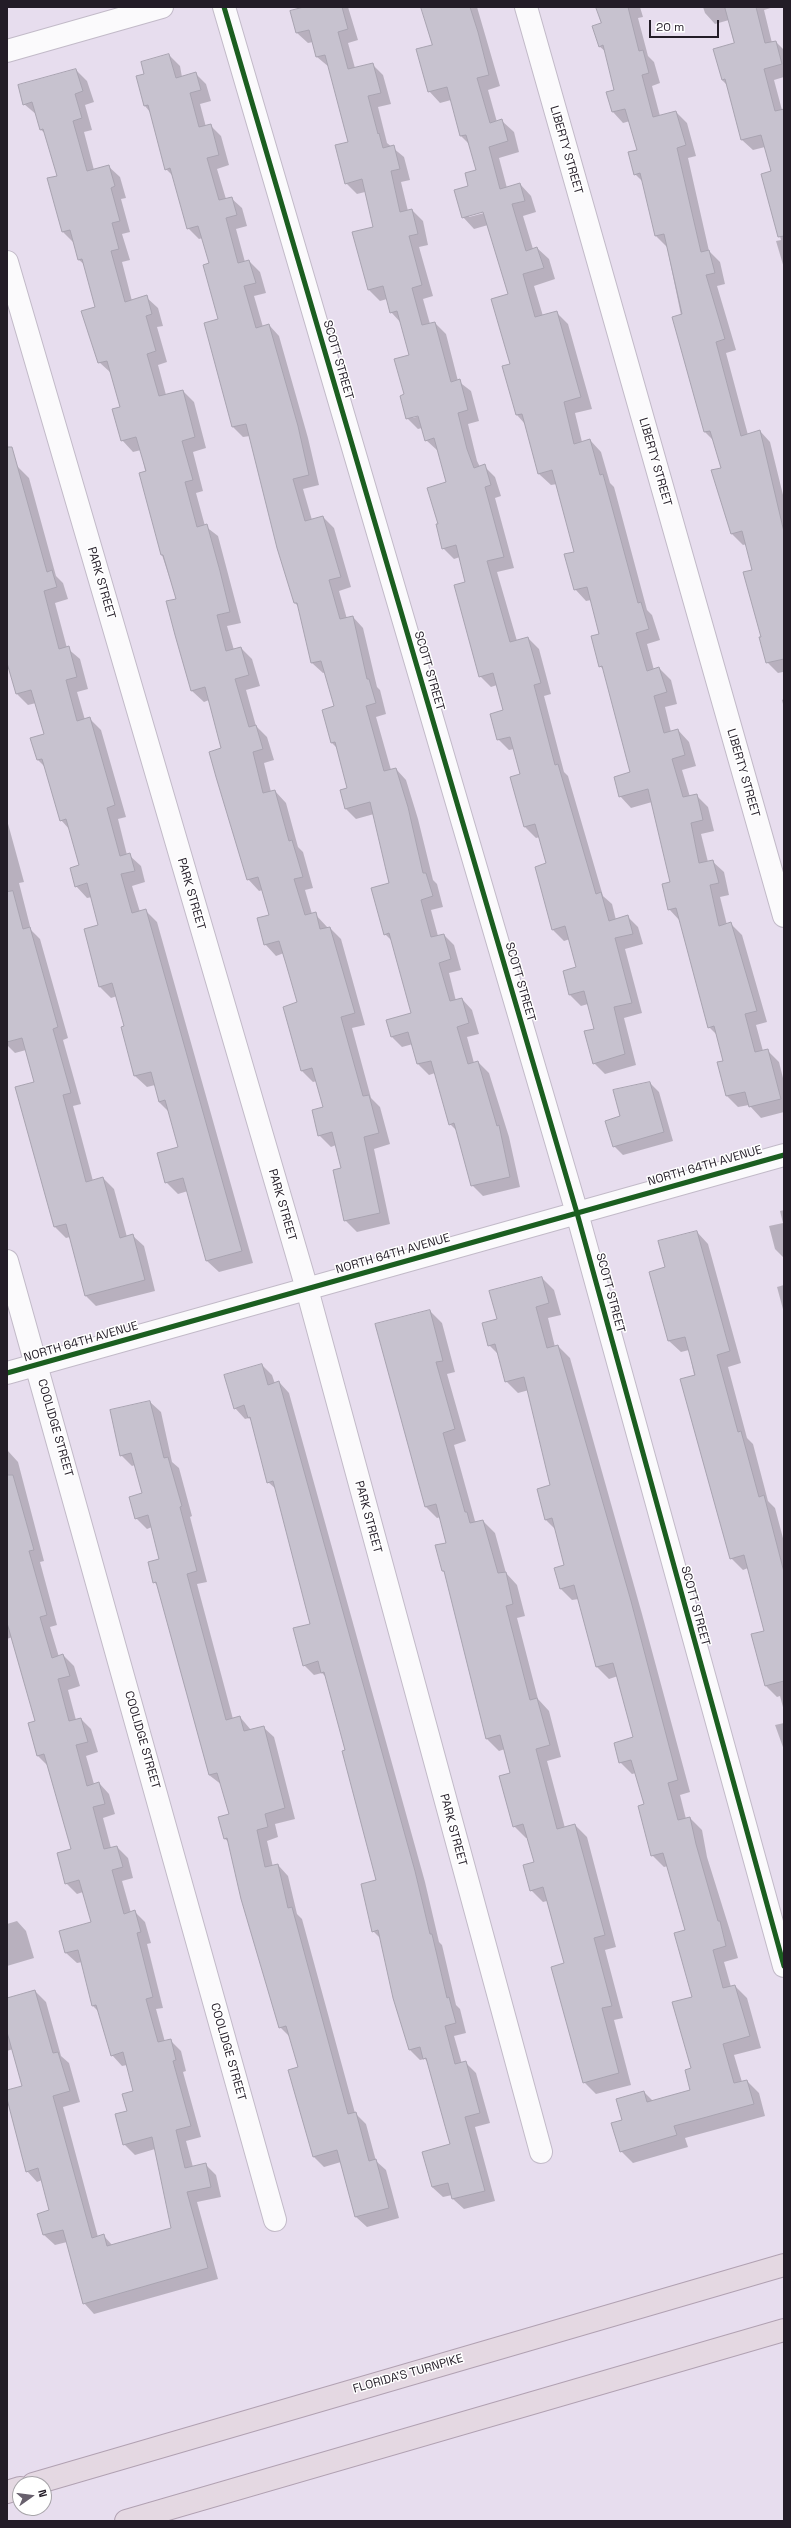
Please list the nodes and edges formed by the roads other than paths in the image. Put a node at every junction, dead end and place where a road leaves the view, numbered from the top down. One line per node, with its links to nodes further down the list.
1 (162, 7): 4 (street)
2 (224, 7): 8 (street, SCOTT STREET)
3 (526, 7): 6 (street, LIBERTY STREET)
4 (7, 51)
5 (7, 262): 10 (street, PARK STREET)
6 (784, 916)
7 (784, 1154): 8 (street, NORTH 64TH AVENUE)
8 (577, 1213): 10 (street, NORTH 64TH AVENUE); 13 (street, SCOTT STREET)
9 (7, 1261): 11 (street, COOLIDGE STREET)
10 (306, 1289): 11 (street, NORTH 64TH AVENUE); 14 (street, PARK STREET)
11 (37, 1365): 12 (street, NORTH 64TH AVENUE); 15 (street, COOLIDGE STREET)
12 (7, 1373)
13 (784, 1966)
14 (541, 2152)
15 (275, 2220)
16 (784, 2265): 18 (highway, FLORIDA'S TURNPIKE)
17 (784, 2330): 19 (highway)
18 (52, 2478)
19 (126, 2521)

